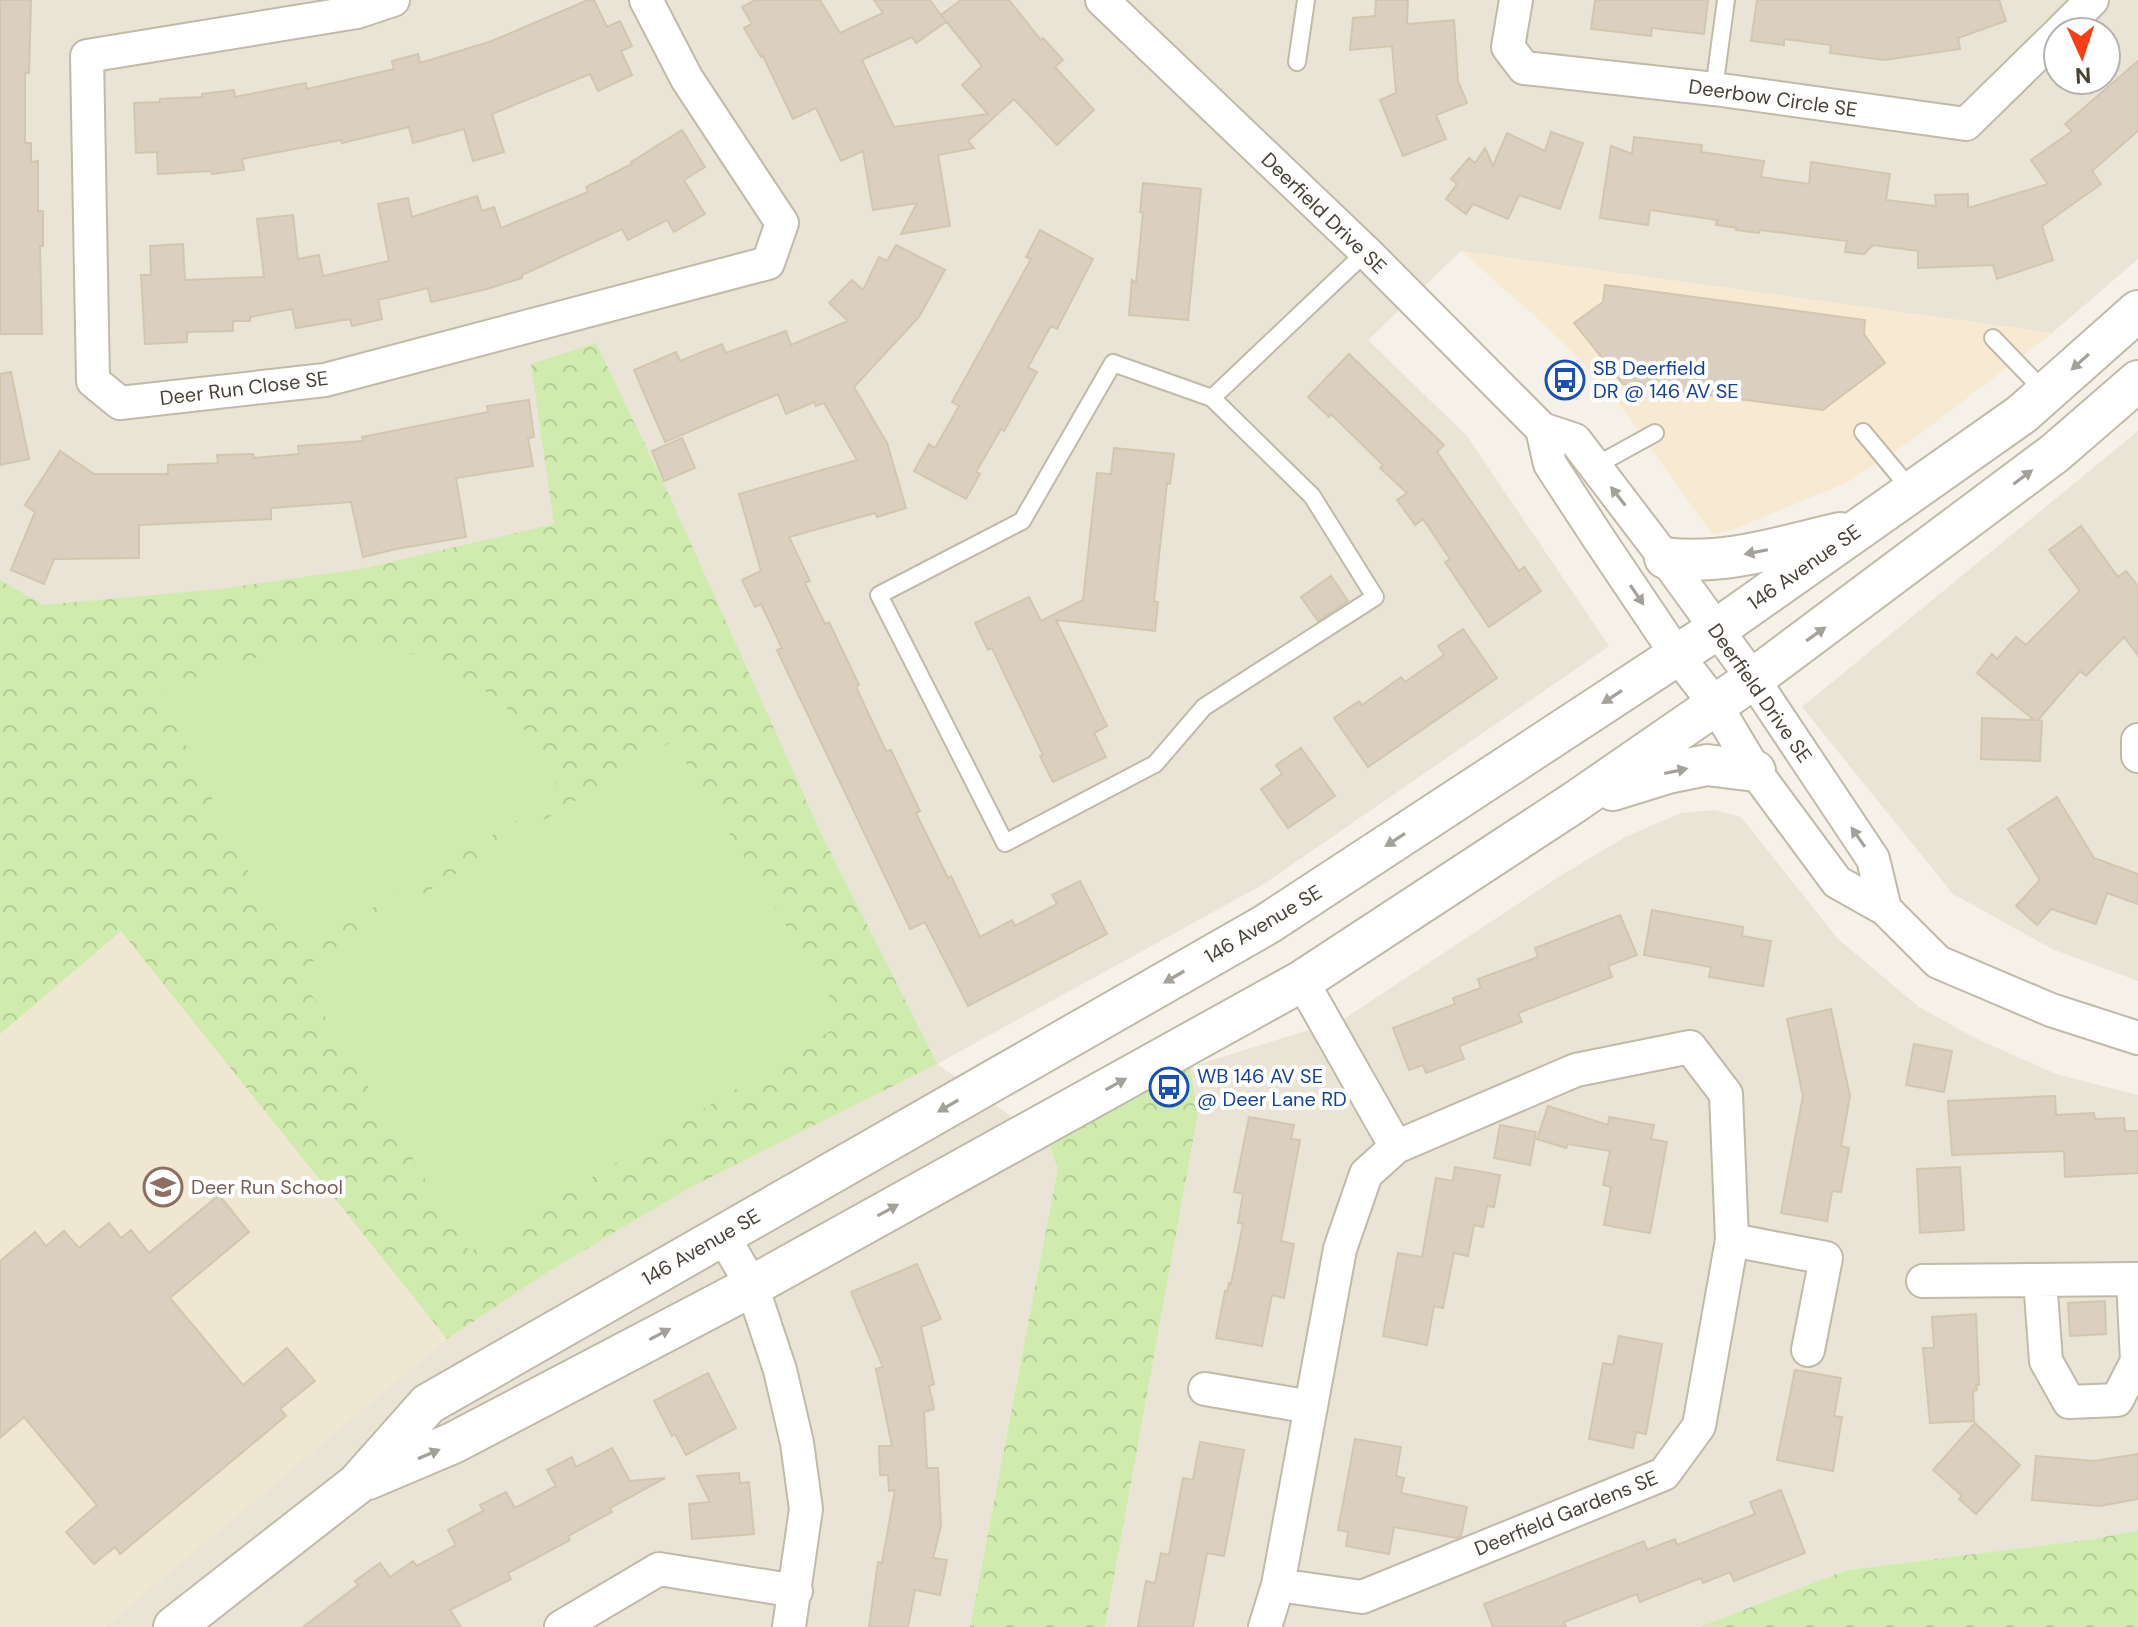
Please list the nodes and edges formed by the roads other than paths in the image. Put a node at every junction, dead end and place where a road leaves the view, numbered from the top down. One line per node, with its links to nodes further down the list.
1 (393, 0): 2 (street, Deer Run Close SE)
2 (646, 0)
3 (1102, 0): 12 (street, Deerfield Drive SE)
4 (1306, 0): 10 (lane)
5 (1516, 0): 11 (street, Deerbow Circle SE)
6 (1726, 0): 11 (lane)
7 (2092, 0): 8 (street, Deerbow Circle SE)
8 (2076, 16)
9 (2042, 50): 11 (street, Deerbow Circle SE)
10 (1297, 62)
11 (1714, 89)
12 (1366, 252): 17 (lane); 18 (street, Deerfield Drive SE)
13 (2138, 311): 16 (street, 146 Avenue SE, one-way to 16)
14 (1993, 338): 16 (lane)
15 (2138, 381): 27 (street, 146 Avenue SE, one-way to 15)
16 (2046, 393): 22 (street, 146 Avenue SE)
17 (1212, 398): 17 (lane)
18 (1542, 429): 21 (street, Deerfield Drive SE); 26 (street, Deerfield Drive SE, one-way to 26)
19 (1863, 432): 22 (lane)
20 (1655, 433): 21 (lane)
21 (1595, 466): 24 (street, Deerfield Drive SE, one-way to 21)
22 (1912, 491): 23 (street, 146 Avenue SE)
23 (1859, 529): 24 (street, one-way to 24); 25 (street, 146 Avenue SE)
24 (1665, 558): 25 (street, Deerfield Drive SE)
25 (1717, 629): 26 (street, 146 Avenue SE); 27 (street, Deerfield Drive SE)
26 (1677, 655): 28 (street, Deerfield Drive SE); 37 (street, 146 Avenue SE, one-way to 37)
27 (1753, 679): 28 (street, 146 Avenue SE); 33 (street, Deerfield Drive SE, one-way to 27)
28 (1715, 704): 31 (street, Deerfield Drive SE); 32 (street, 146 Avenue SE)
29 (2138, 740): 30 (street)
30 (2138, 756)
31 (1755, 771): 32 (street, one-way to 31); 33 (street, Deerfield Drive SE)
32 (1575, 802): 34 (street, 146 Avenue SE)
33 (1885, 909): 35 (street, Deerfield Drive SE)
34 (1302, 981): 36 (street); 42 (street, 146 Avenue SE, one-way to 34)
35 (2138, 1038)
36 (1396, 1147): 38 (street, Deerfield Gardens SE); 45 (street, Deerfield Gardens SE)
37 (722, 1234): 42 (street); 46 (street, 146 Avenue SE)
38 (1732, 1240): 43 (street); 47 (street, Deerfield Gardens SE)
39 (2135, 1279): 40 (street); 40 (street)
40 (2040, 1280): 41 (street)
41 (1923, 1281)
42 (752, 1286): 46 (street, 146 Avenue SE, one-way to 42); 48 (street)
43 (1808, 1350)
44 (1205, 1389): 45 (street)
45 (1311, 1407): 47 (street, Deerfield Gardens SE)
46 (357, 1484): 49 (street, 146 Avenue SE)
47 (1278, 1585): 52 (street, Deerfield Gardens SE)
48 (796, 1591): 50 (street); 51 (street)
49 (174, 1627)
50 (561, 1627)
51 (789, 1627)
52 (1265, 1627)

